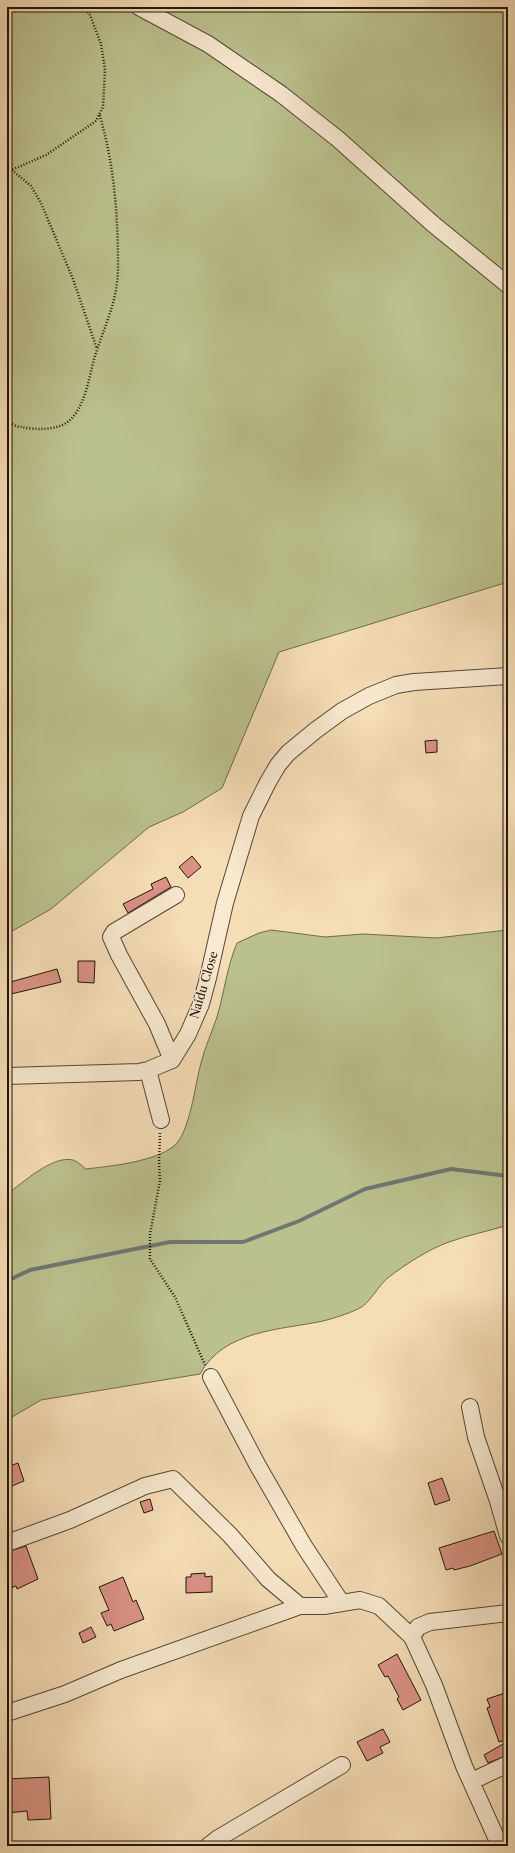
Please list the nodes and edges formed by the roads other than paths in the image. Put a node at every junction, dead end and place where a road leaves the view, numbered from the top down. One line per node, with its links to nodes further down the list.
1 (139, 7): 2 (street)
2 (508, 285)
3 (508, 676): 5 (street, Naidu Close)
4 (176, 895): 5 (street)
5 (172, 1060): 6 (street)
6 (148, 1070): 7 (street); 8 (street)
7 (7, 1076)
8 (161, 1120)
9 (211, 1377): 13 (street)
10 (470, 1406): 11 (street)
11 (508, 1536)
12 (7, 1543): 14 (street)
13 (341, 1602): 14 (street); 16 (street)
14 (300, 1606): 17 (street)
15 (508, 1613): 16 (street)
16 (412, 1637): 20 (street)
17 (7, 1714)
18 (508, 1764): 20 (street)
19 (342, 1765): 21 (street)
20 (472, 1781): 22 (street)
21 (208, 1846)
22 (500, 1846)

